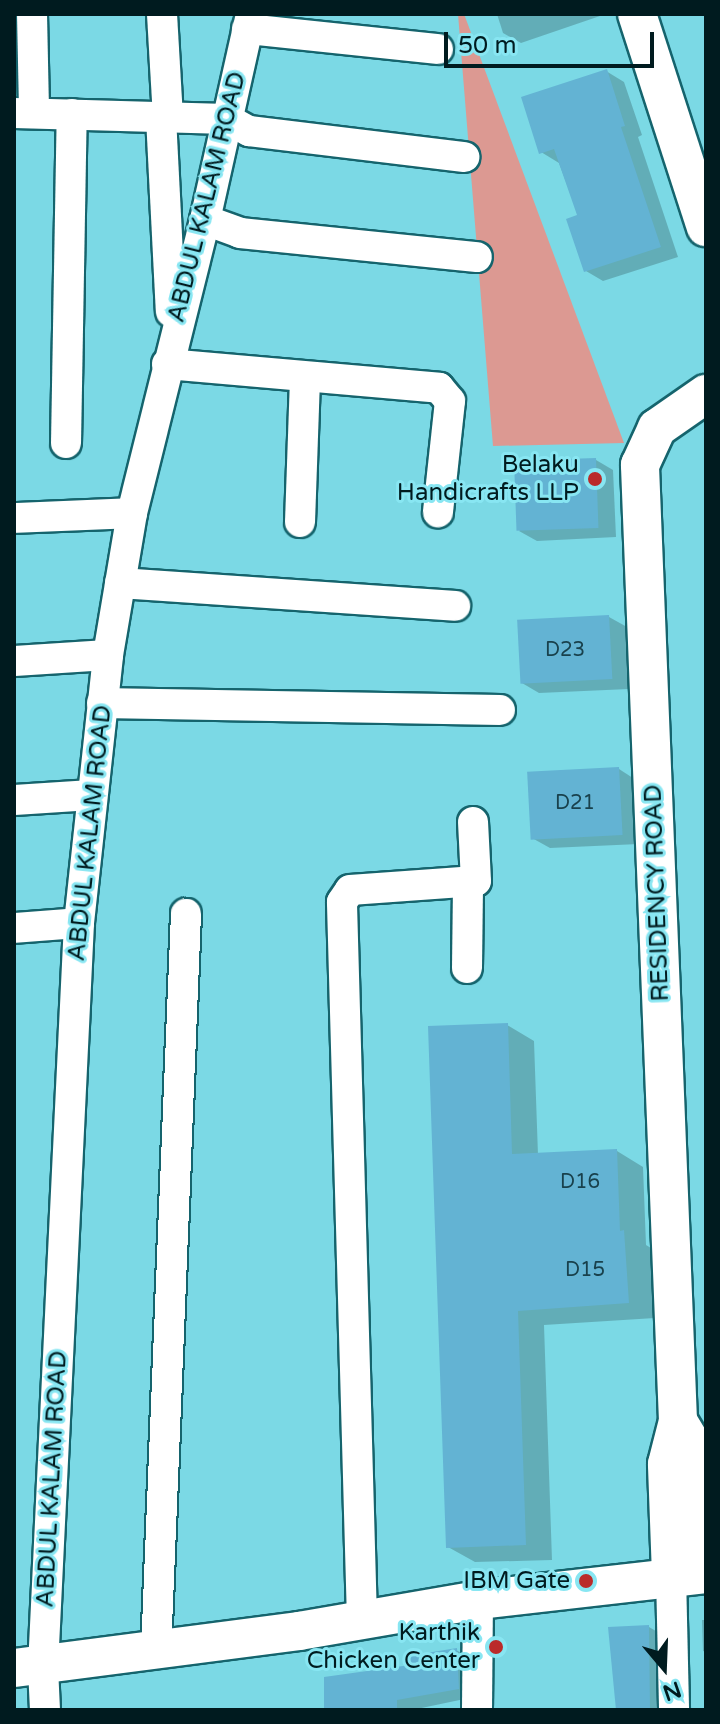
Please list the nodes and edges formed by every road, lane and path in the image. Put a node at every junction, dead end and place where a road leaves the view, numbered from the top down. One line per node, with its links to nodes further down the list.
1 (32, 14): 6 (street)
2 (162, 14): 8 (street)
3 (637, 14): 12 (street)
4 (249, 22): 5 (street); 9 (street, ABDUL KALAM ROAD)
5 (438, 49)
6 (24, 113): 7 (street)
7 (72, 114): 8 (street); 17 (street)
8 (164, 117): 9 (street); 14 (street)
9 (227, 119): 10 (street); 11 (street, ABDUL KALAM ROAD)
10 (464, 157)
11 (205, 220): 13 (street); 14 (street, ABDUL KALAM ROAD)
12 (706, 227)
13 (477, 257)
14 (170, 351): 15 (street); 19 (street, ABDUL KALAM ROAD)
15 (305, 377): 18 (street); 21 (street)
16 (706, 394): 36 (street, RESIDENCY ROAD)
17 (66, 443)
18 (438, 512)
19 (132, 513): 20 (street); 22 (street, ABDUL KALAM ROAD)
20 (14, 518)
21 (300, 522)
22 (120, 583): 23 (street); 24 (street, ABDUL KALAM ROAD)
23 (455, 606)
24 (108, 655): 25 (street); 26 (street, ABDUL KALAM ROAD)
25 (14, 661)
26 (102, 703): 27 (street); 28 (street, ABDUL KALAM ROAD)
27 (500, 710)
28 (92, 795): 29 (street); 33 (street, ABDUL KALAM ROAD)
29 (14, 800)
30 (473, 822): 31 (street)
31 (468, 884): 35 (street); 39 (street)
32 (186, 914): 40 (street)
33 (79, 923): 34 (street); 41 (street, ABDUL KALAM ROAD)
34 (14, 928)
35 (467, 968)
36 (692, 1420): 37 (street, RESIDENCY ROAD)
37 (694, 1574): 38 (street); 44 (street)
38 (478, 1600): 39 (street); 43 (street)
39 (362, 1620): 40 (street)
40 (156, 1651): 41 (street)
41 (28, 1667): 42 (street, ABDUL KALAM ROAD)
42 (45, 1710)
43 (477, 1710)
44 (674, 1710)

